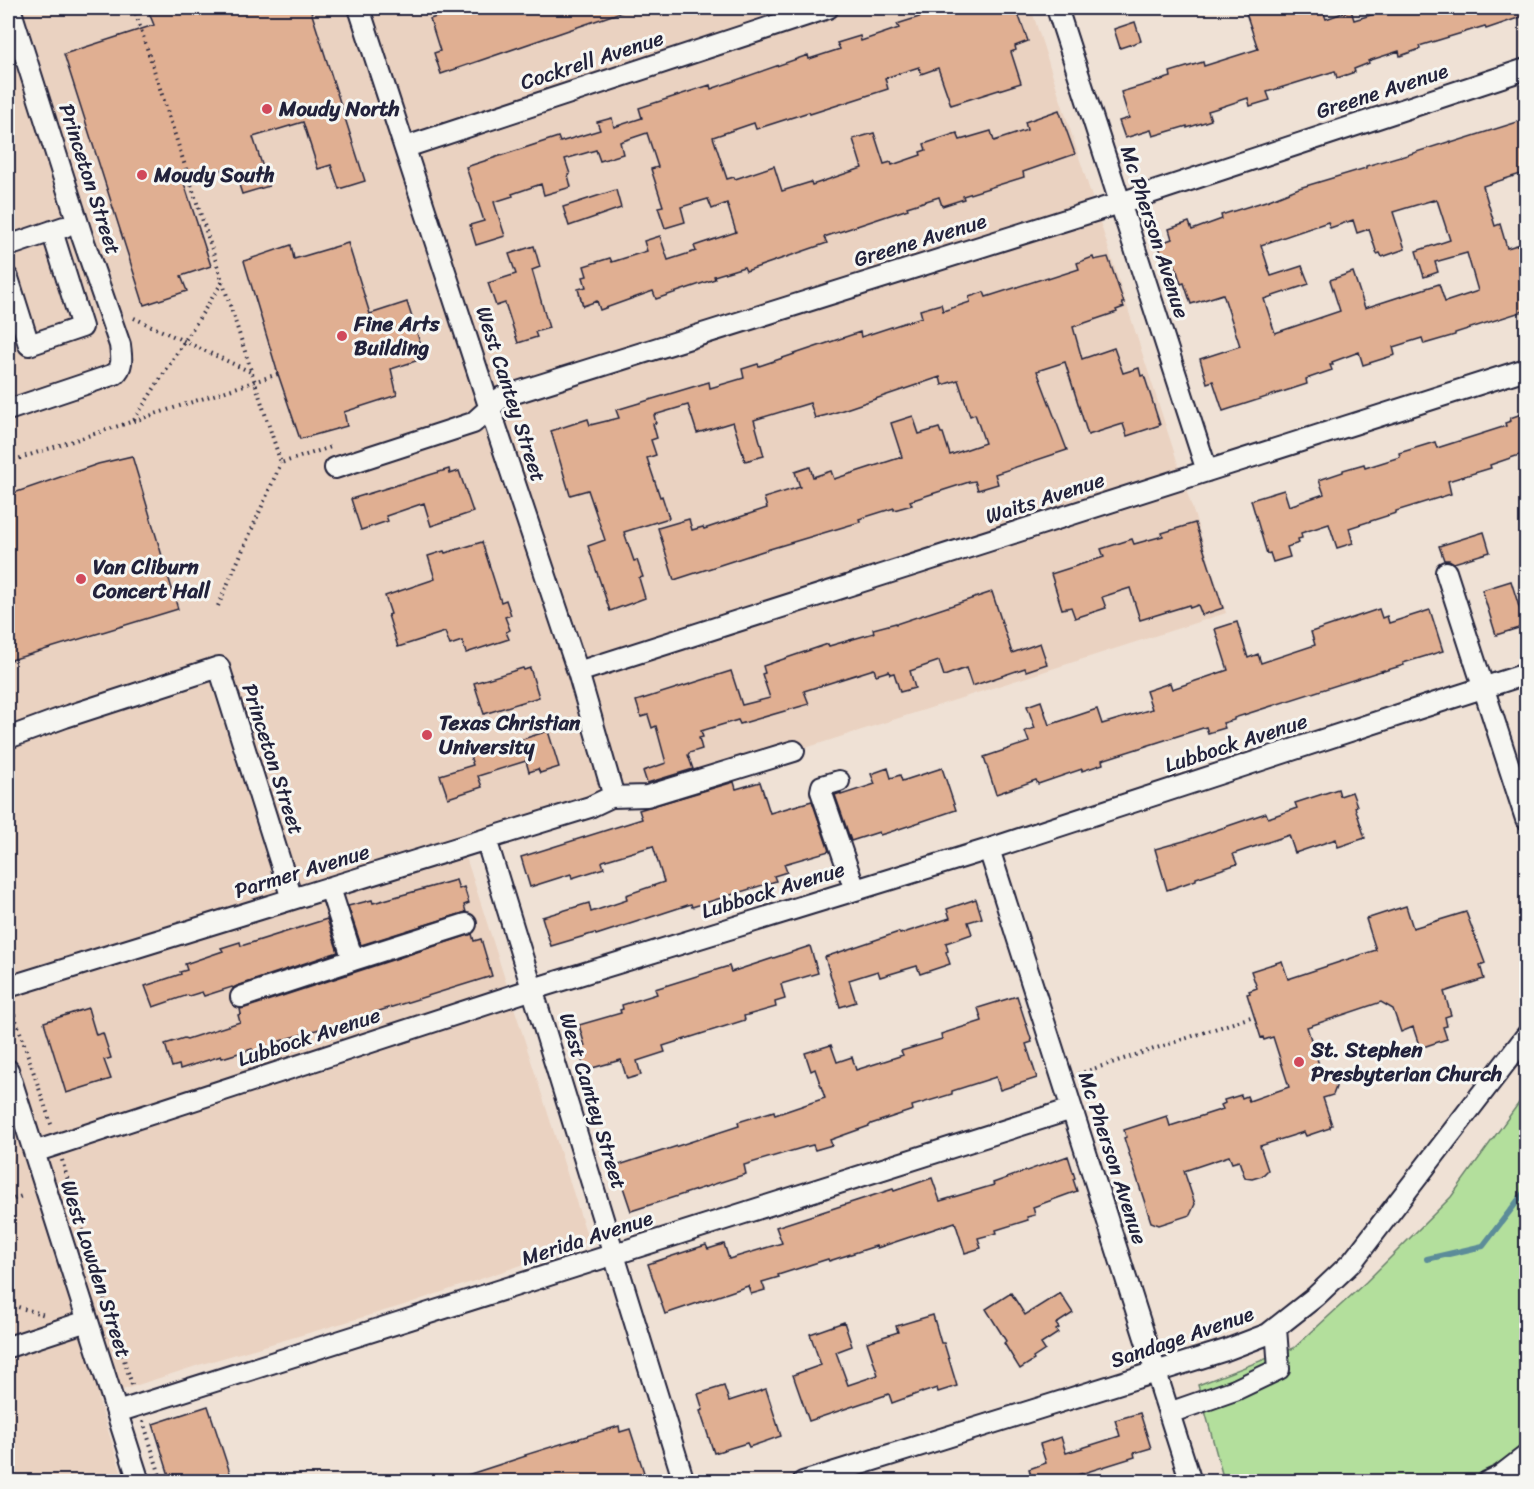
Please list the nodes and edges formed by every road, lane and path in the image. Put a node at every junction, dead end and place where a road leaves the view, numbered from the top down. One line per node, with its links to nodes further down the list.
1 (10, 8): 9 (street, Princeton Street)
2 (134, 8): 13 (path)
3 (359, 8): 7 (street, West Cantey Street)
4 (828, 8): 7 (street, Cockrell Avenue)
5 (1057, 8): 8 (street, Mc Pherson Avenue)
6 (1527, 69): 8 (street, Greene Avenue)
7 (405, 147): 20 (street, West Cantey Street)
8 (1120, 203): 20 (street, Greene Avenue); 27 (street, Mc Pherson Avenue)
9 (78, 223): 10 (street); 21 (street, Princeton Street)
10 (52, 231): 11 (street); 12 (street)
11 (8, 246)
12 (8, 278)
13 (223, 281): 15 (path); 17 (path)
14 (134, 318): 15 (path)
15 (184, 342): 17 (path); 22 (path)
16 (1527, 369): 27 (street, Waits Avenue)
17 (253, 373): 19 (path)
18 (278, 374): 19 (path)
19 (256, 382): 22 (path); 25 (path)
20 (490, 409): 26 (street, Greene Avenue); 30 (street, West Cantey Street)
21 (8, 410)
22 (134, 421): 24 (path)
23 (336, 446): 25 (path)
24 (8, 462)
25 (281, 463): 29 (path)
26 (335, 468)
27 (1207, 471): 30 (street, Waits Avenue)
28 (1446, 572): 32 (street)
29 (218, 606)
30 (578, 672): 36 (street, West Cantey Street)
31 (1527, 674): 32 (street, Lubbock Avenue)
32 (1483, 688): 37 (street); 39 (street, Lubbock Avenue)
33 (8, 738): 42 (street, Princeton Street)
34 (794, 751): 36 (street)
35 (839, 781): 41 (street)
36 (611, 797): 38 (street, Parmer Avenue)
37 (1525, 812)
38 (486, 839): 40 (street, Parmer Avenue); 46 (street, West Cantey Street)
39 (989, 849): 41 (street, Lubbock Avenue); 52 (street, Mc Pherson Avenue)
40 (330, 888): 42 (street, Parmer Avenue); 44 (street)
41 (855, 890): 46 (street, Lubbock Avenue)
42 (292, 899): 45 (street, Parmer Avenue)
43 (466, 924): 44 (street)
44 (353, 960): 47 (street)
45 (8, 987)
46 (533, 989): 54 (street, Lubbock Avenue); 58 (street, West Cantey Street)
47 (242, 997)
48 (8, 1001): 54 (path)
49 (1254, 1016): 52 (path)
50 (1527, 1036): 62 (street, Sandage Avenue)
51 (8, 1070): 55 (street, West Lowden Street)
52 (1063, 1079): 53 (street, Mc Pherson Avenue)
53 (1072, 1109): 58 (street, Merida Avenue); 64 (street, Mc Pherson Avenue)
54 (58, 1144): 55 (street, Lubbock Avenue); 65 (path)
55 (34, 1152): 61 (street, West Lowden Street)
56 (25, 1195): 57 (path)
57 (8, 1201)
58 (614, 1254): 65 (street, Merida Avenue); 71 (street, West Cantey Street)
59 (8, 1301): 60 (path)
60 (45, 1315)
61 (87, 1321): 63 (street); 66 (street, West Lowden Street)
62 (1276, 1328): 64 (street, Sandage Avenue); 67 (street)
63 (8, 1347)
64 (1156, 1372): 67 (street, Mc Pherson Avenue); 72 (street, Sandage Avenue)
65 (139, 1406): 66 (street, Merida Avenue); 70 (path)
66 (117, 1412): 69 (street, West Lowden Street)
67 (1169, 1413): 73 (street, Mc Pherson Avenue)
68 (1527, 1456): 74 (street)
69 (139, 1482)
70 (162, 1482)
71 (684, 1482)
72 (802, 1482)
73 (1191, 1482)
74 (1487, 1482)

